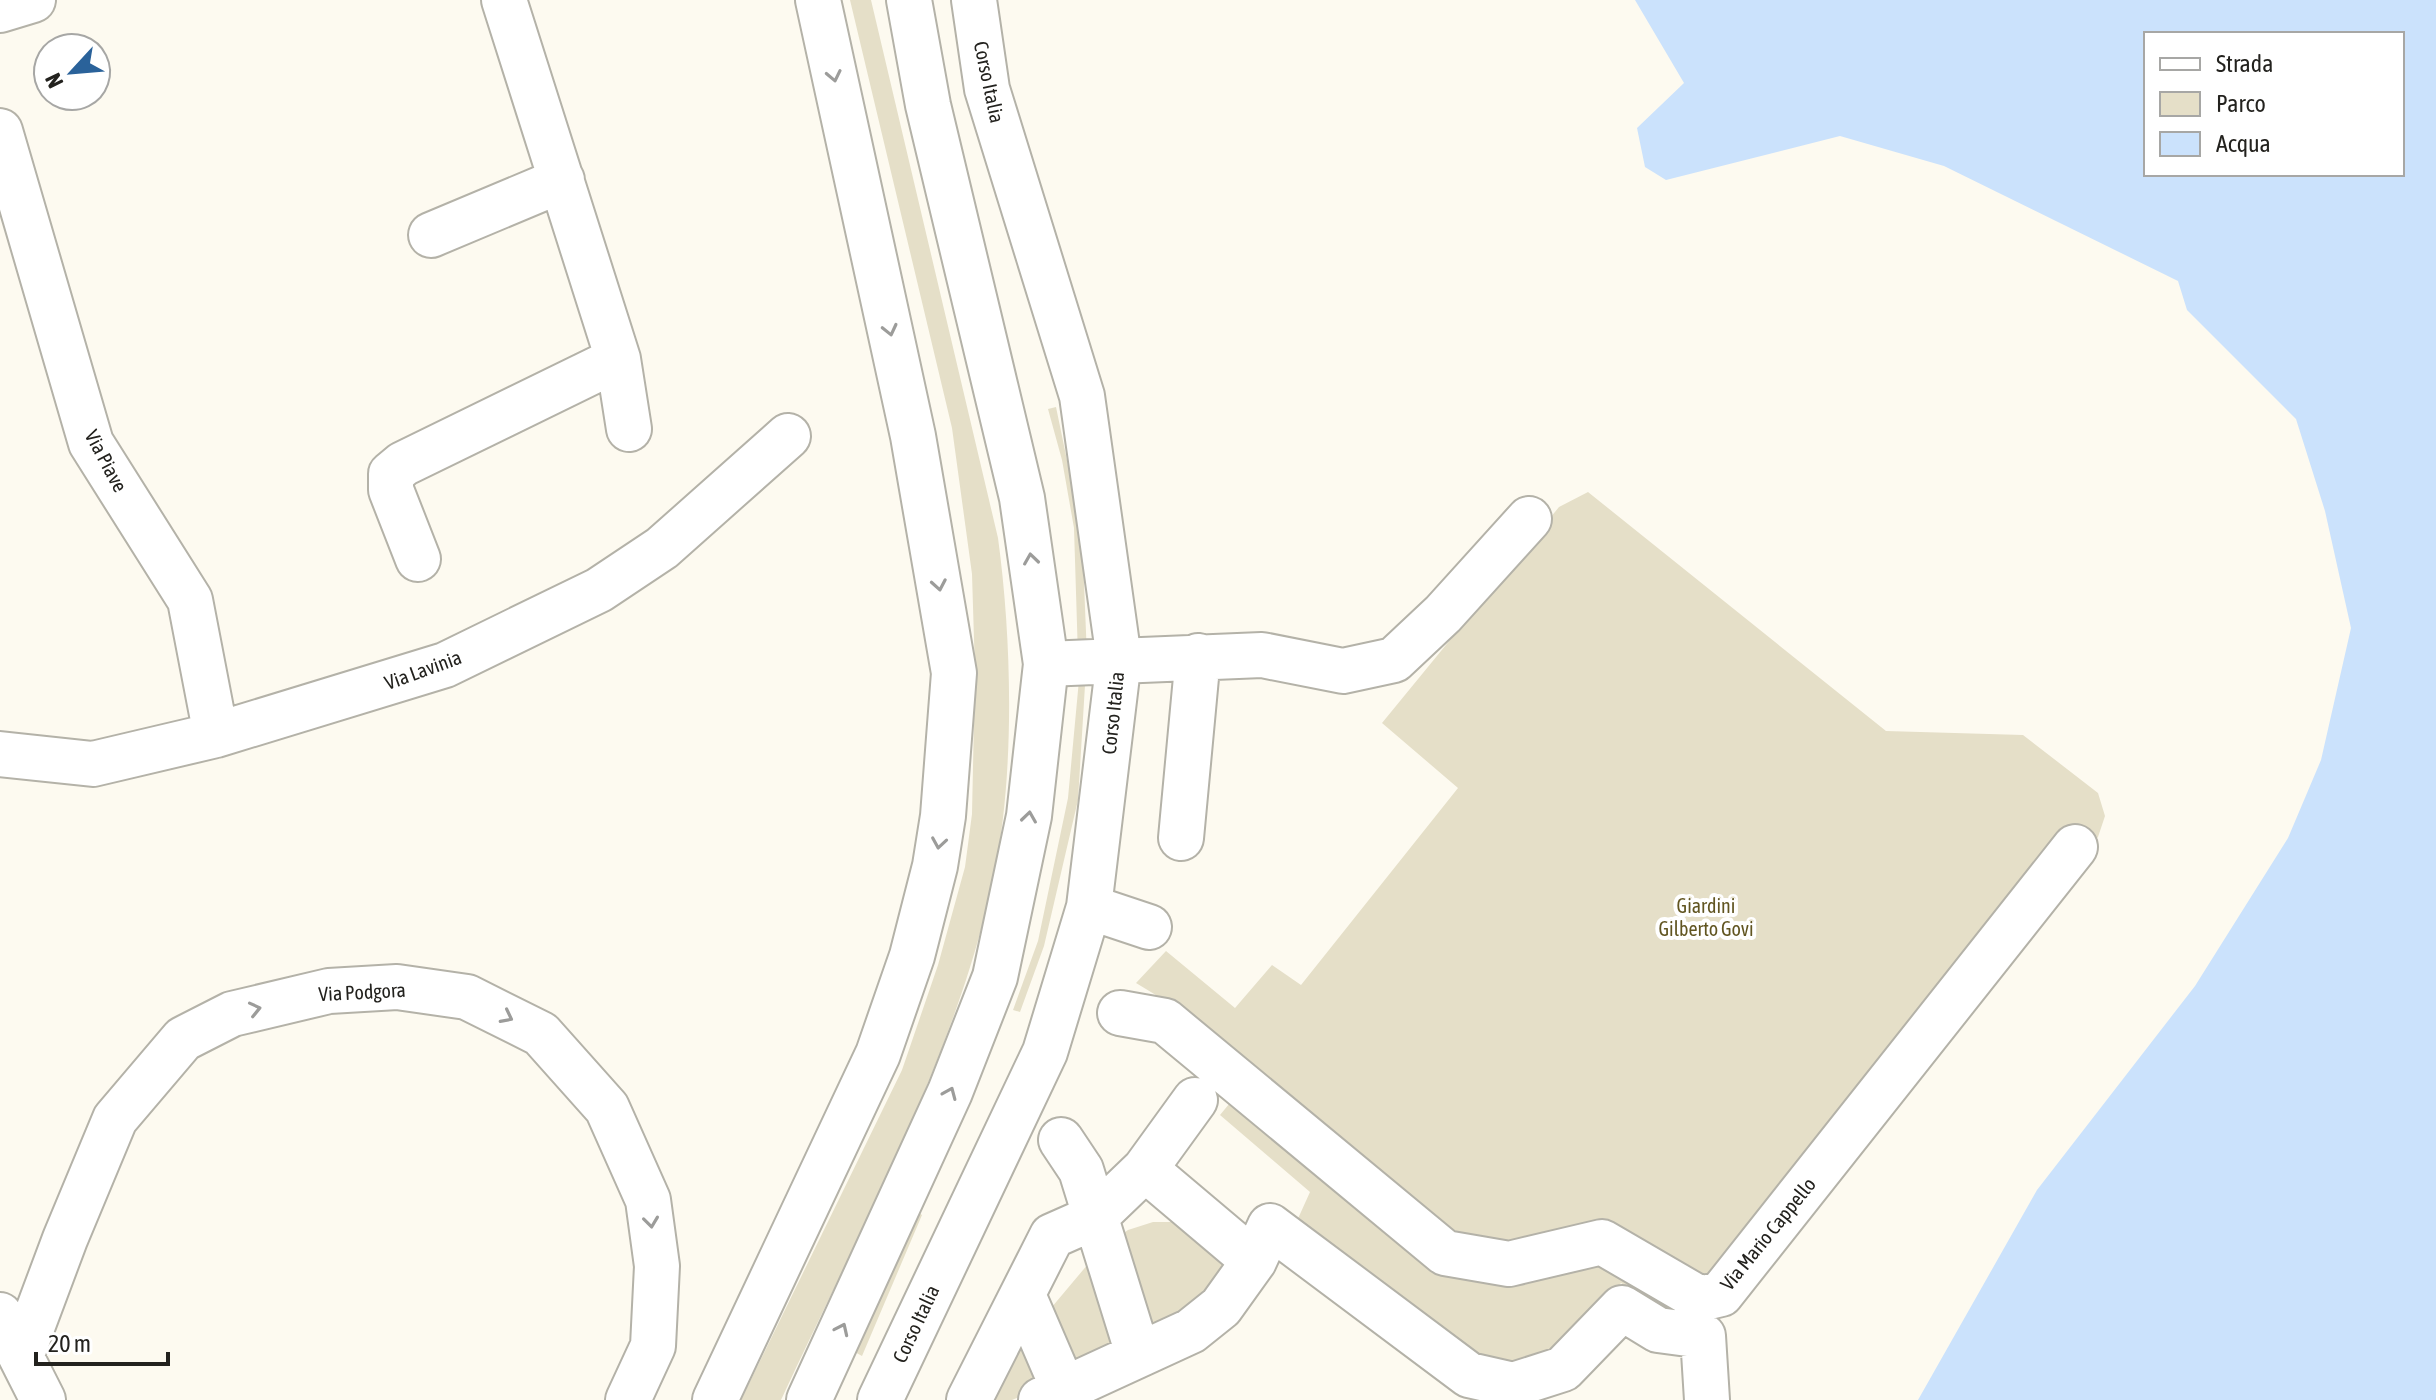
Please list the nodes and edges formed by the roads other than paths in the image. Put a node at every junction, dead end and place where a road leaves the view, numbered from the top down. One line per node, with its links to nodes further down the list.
1 (33, 0): 6 (street)
2 (504, 0): 8 (street)
3 (818, 0): 37 (street, one-way to 37)
4 (909, 0): 17 (street, one-way to 4)
5 (974, 0): 16 (street, Corso Italia)
6 (0, 10)
7 (0, 131): 18 (street, Via Piave)
8 (562, 180): 9 (street); 10 (street)
9 (431, 235)
10 (618, 359): 11 (street); 14 (street)
11 (629, 429)
12 (788, 436): 18 (street, Via Lavinia)
13 (1529, 519): 15 (street)
14 (418, 559)
15 (1198, 656): 16 (street); 20 (street)
16 (1119, 659): 17 (street); 22 (street, Corso Italia)
17 (1046, 664): 38 (street, one-way to 17)
18 (216, 735): 19 (street, Via Lavinia)
19 (0, 754)
20 (1181, 838)
21 (2075, 847): 24 (street, Via Mario Cappello)
22 (1089, 907): 23 (street); 39 (street, Corso Italia)
23 (1149, 927)
24 (1120, 1013)
25 (1195, 1100): 27 (street)
26 (1061, 1140): 28 (street)
27 (1145, 1169): 28 (street); 29 (street)
28 (1095, 1217): 30 (street); 33 (street)
29 (1254, 1261): 33 (street); 41 (street)
30 (1023, 1295): 34 (street); 40 (street)
31 (0, 1315): 32 (street)
32 (22, 1354): 35 (street); 36 (street, Via Podgora, one-way to 36)
33 (1138, 1354): 34 (street)
34 (1052, 1395)
35 (43, 1400)
36 (628, 1400)
37 (715, 1400)
38 (809, 1400)
39 (880, 1400)
40 (969, 1400)
41 (1707, 1400)

